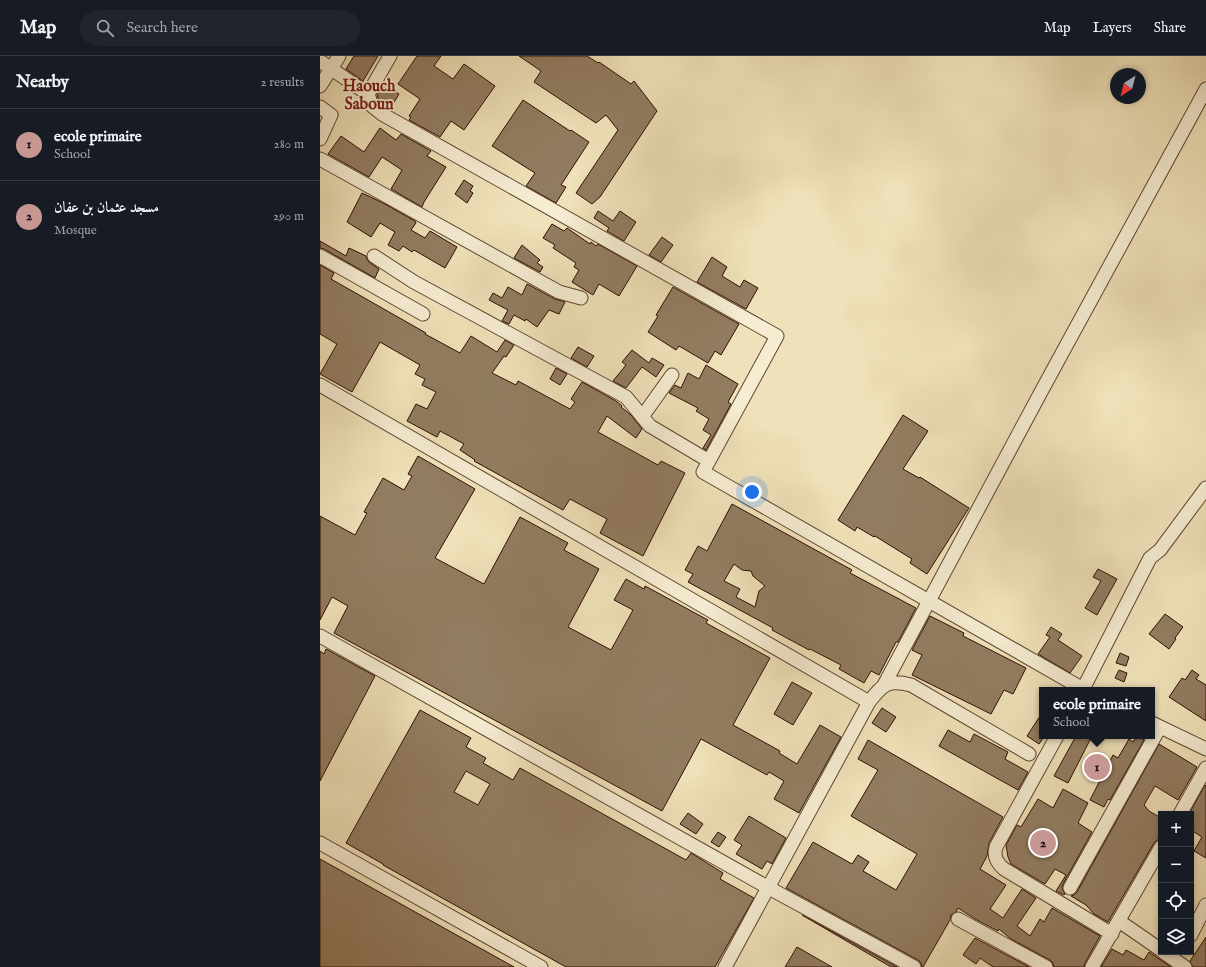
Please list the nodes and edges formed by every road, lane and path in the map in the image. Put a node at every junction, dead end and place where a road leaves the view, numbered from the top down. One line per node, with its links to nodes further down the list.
1 (338, 56): 4 (street)
2 (390, 56): 7 (street)
3 (320, 61): 4 (street)
4 (331, 69): 5 (street); 7 (street)
5 (320, 86)
6 (1206, 89): 20 (street)
7 (368, 94): 18 (street)
8 (320, 107): 9 (street)
9 (320, 139)
10 (320, 159): 13 (street)
11 (320, 256): 14 (street)
12 (374, 256): 17 (street)
13 (581, 298)
14 (423, 314)
15 (672, 375): 17 (street)
16 (320, 385): 25 (street)
17 (642, 417): 18 (street)
18 (709, 461): 20 (street)
19 (1206, 488): 24 (street)
20 (929, 601): 22 (street); 23 (street)
21 (320, 636): 35 (street)
22 (884, 685): 25 (street); 30 (street)
23 (1078, 687)
24 (1085, 687)
25 (869, 702): 35 (street)
26 (1156, 725): 29 (street)
27 (1055, 739): 41 (street)
28 (1149, 739): 36 (street)
29 (1206, 749)
30 (1029, 754)
31 (1206, 768): 32 (street)
32 (1182, 811)
33 (320, 843): 45 (street)
34 (1158, 852): 39 (street)
35 (769, 888): 46 (street); 47 (street)
36 (1070, 888)
37 (1206, 905): 40 (street)
38 (958, 919): 48 (street)
39 (1119, 921): 41 (street); 42 (street)
40 (1194, 929)
41 (1112, 934): 49 (street)
42 (1158, 948)
43 (1169, 955): 44 (street)
44 (1180, 962)
45 (541, 967)
46 (725, 967)
47 (914, 967)
48 (1046, 967)
49 (1092, 967)

